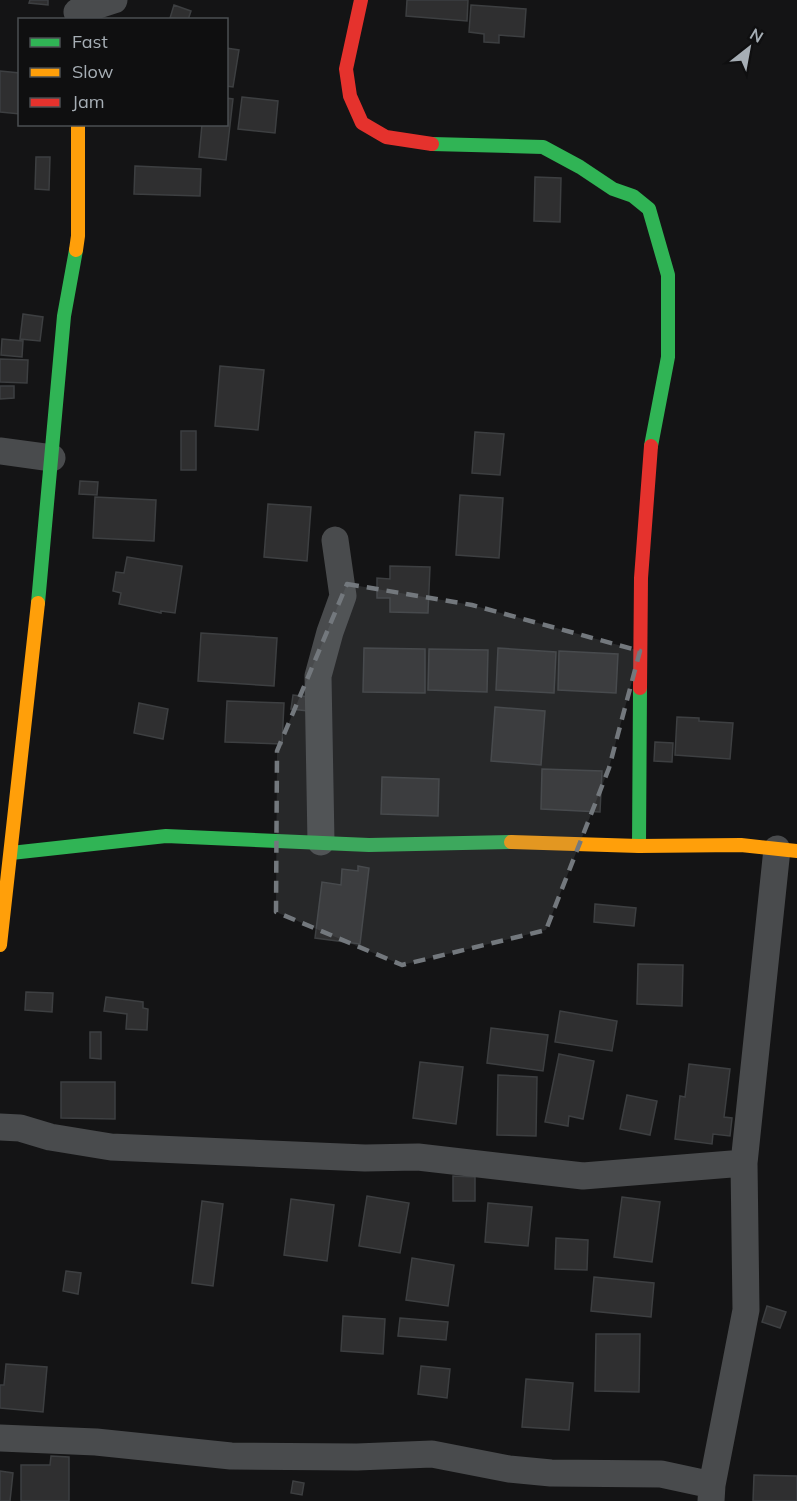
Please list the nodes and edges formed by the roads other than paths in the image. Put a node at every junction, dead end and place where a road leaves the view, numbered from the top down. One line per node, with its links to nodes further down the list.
1 (114, 0): 3 (street)
2 (361, 0): 10 (street)
3 (77, 10)
4 (78, 126): 6 (street)
5 (0, 451): 6 (street)
6 (52, 458): 8 (street)
7 (335, 540): 9 (street)
8 (10, 756): 12 (street)
9 (321, 842): 10 (street); 12 (street)
10 (639, 846): 11 (street)
11 (787, 850): 15 (street)
12 (11, 853): 13 (street)
13 (0, 945)
14 (0, 1127): 15 (street)
15 (744, 1163): 17 (street)
16 (0, 1438): 17 (street)
17 (711, 1493)

